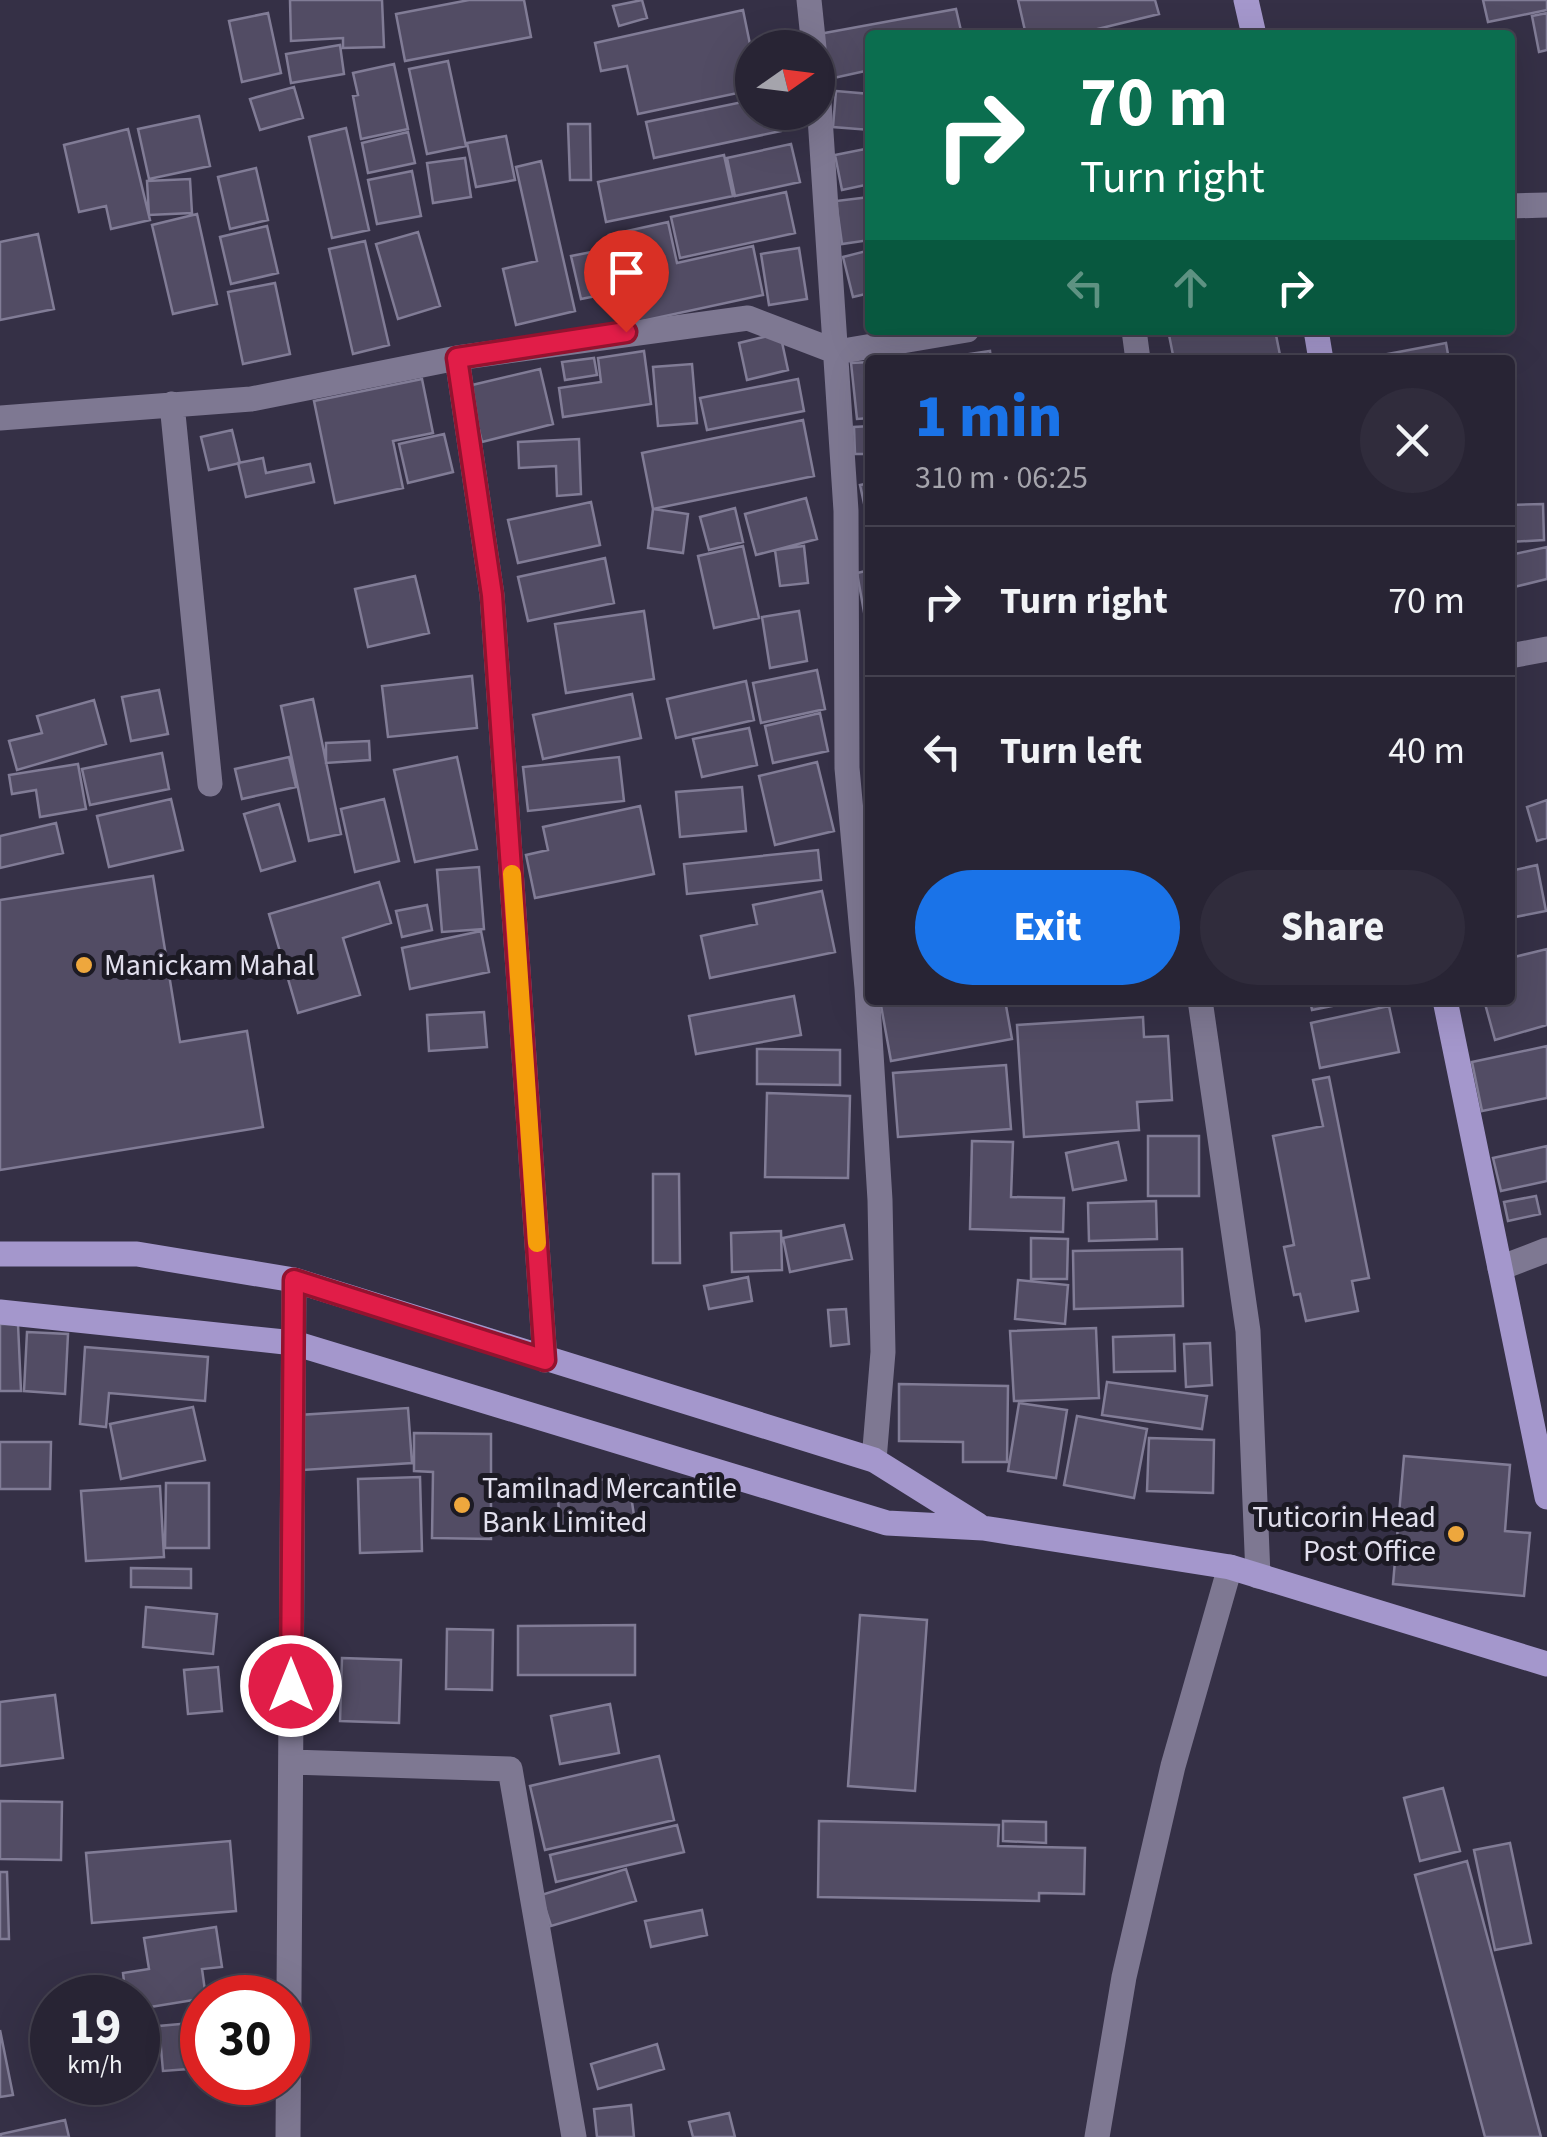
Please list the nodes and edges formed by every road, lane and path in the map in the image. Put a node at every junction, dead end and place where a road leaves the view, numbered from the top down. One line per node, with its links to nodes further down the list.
1 (810, 0): 3 (street)
2 (1246, 0): 4 (main road)
3 (812, 30)
4 (1253, 30)
5 (821, 130): 9 (street)
6 (1547, 205): 7 (street)
7 (1515, 206)
8 (937, 335): 9 (street)
9 (836, 352): 10 (street); 16 (street)
10 (457, 358): 11 (street); 26 (street)
11 (172, 404): 12 (street); 15 (street)
12 (0, 418)
13 (1547, 649): 14 (street)
14 (1515, 655)
15 (210, 784)
16 (865, 957)
17 (869, 1005): 27 (street)
18 (1201, 1005): 31 (street)
19 (1446, 1005): 22 (main road)
20 (1547, 1250): 22 (street)
21 (0, 1254): 23 (main road)
22 (1500, 1268): 28 (main road)
23 (294, 1280): 25 (street); 26 (main road)
24 (0, 1312): 25 (main road)
25 (294, 1343): 29 (main road); 33 (street)
26 (545, 1360): 27 (main road)
27 (874, 1460): 29 (main road)
28 (1547, 1496)
29 (982, 1528): 30 (main road)
30 (1230, 1568): 31 (main road); 36 (street)
31 (1258, 1576): 32 (main road)
32 (1547, 1664)
33 (290, 1762): 34 (street); 35 (street)
34 (288, 2137)
35 (574, 2137)
36 (1097, 2137)

